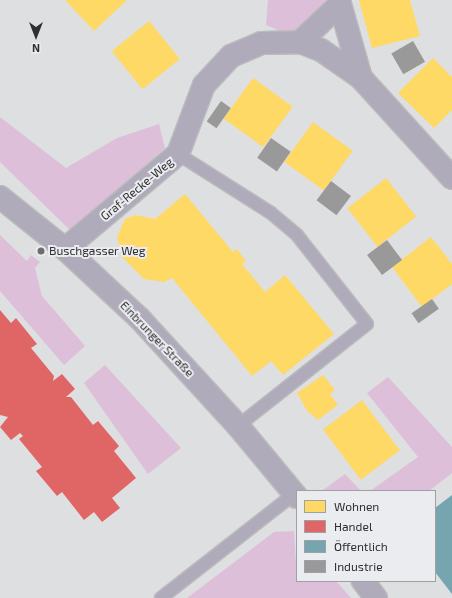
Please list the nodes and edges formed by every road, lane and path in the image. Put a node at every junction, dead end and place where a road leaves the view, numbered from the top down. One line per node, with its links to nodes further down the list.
1 (339, 2): 2 (street, Graf-Recke-Weg); 3 (street, Graf-Recke-Weg)
2 (300, 42): 3 (street, Graf-Recke-Weg); 4 (street, Graf-Recke-Weg)
3 (361, 78): 5 (street, Graf-Recke-Weg)
4 (178, 154): 7 (street, Graf-Recke-Weg); 8 (lane)
5 (452, 178)
6 (0, 197): 7 (street, Einbrunger Straße)
7 (65, 250): 8 (street, Einbrunger Straße)
8 (238, 426): 9 (street, Einbrunger Straße)
9 (296, 496): 11 (lane)
10 (364, 582): 12 (street)
11 (161, 598)
12 (376, 598)

